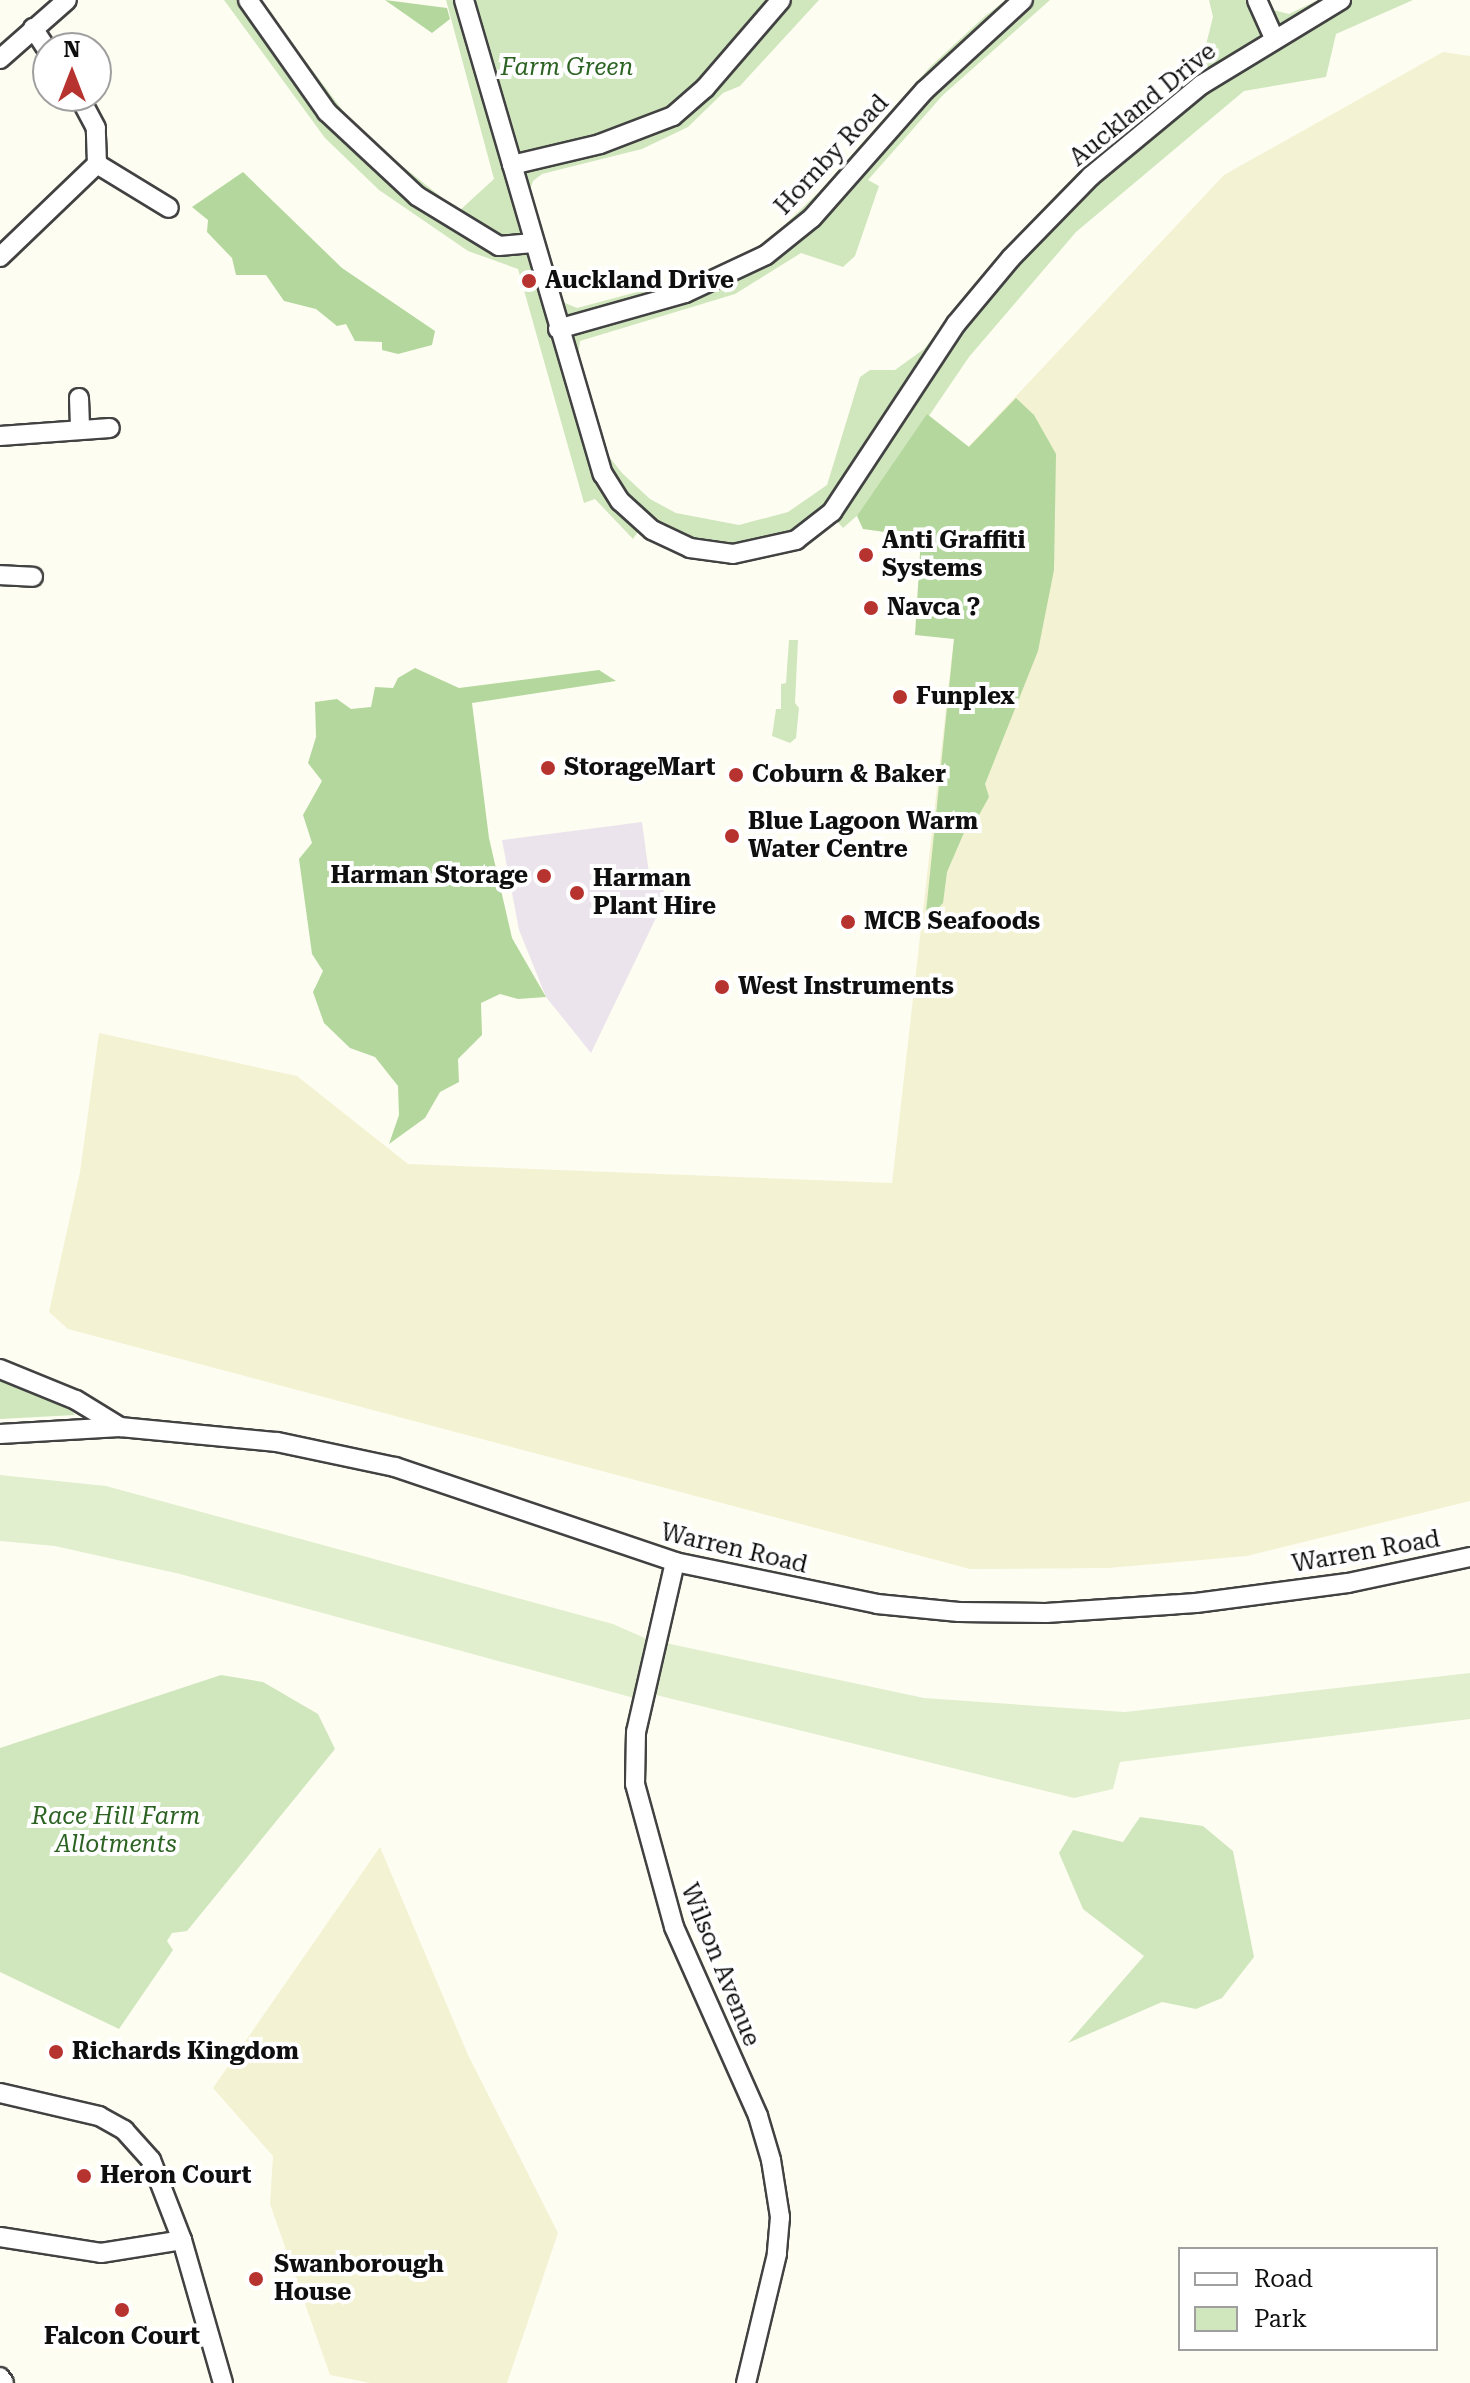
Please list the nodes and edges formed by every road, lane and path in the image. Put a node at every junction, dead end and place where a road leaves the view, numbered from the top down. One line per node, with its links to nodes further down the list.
1 (67, 0): 8 (street)
2 (248, 0): 16 (street)
3 (464, 0): 14 (street, Auckland Drive)
4 (781, 0): 14 (street)
5 (1023, 0): 18 (street, Hornby Road)
6 (1257, 0): 10 (street)
7 (1341, 0): 10 (street, Auckland Drive)
8 (33, 28): 9 (street); 11 (street)
9 (36, 32)
10 (1274, 38): 18 (street, Auckland Drive)
11 (0, 59)
12 (88, 112): 13 (street)
13 (97, 164): 15 (street); 17 (street)
14 (512, 165): 16 (street, Auckland Drive)
15 (158, 208)
16 (533, 243): 18 (street, Auckland Drive)
17 (0, 257)
18 (558, 329)
19 (79, 398): 20 (street)
20 (80, 428): 21 (street); 22 (street)
21 (110, 428)
22 (0, 436)
23 (0, 575): 24 (street)
24 (33, 577)
25 (0, 1369): 26 (street)
26 (120, 1427): 27 (street, Warren Road); 29 (street, Warren Road)
27 (0, 1434)
28 (1470, 1557): 29 (street, Warren Road)
29 (675, 1562): 36 (street, Wilson Avenue)
30 (0, 2093): 32 (street)
31 (0, 2237): 32 (street)
32 (182, 2240): 35 (street)
33 (0, 2377): 34 (street)
34 (4, 2383)
35 (223, 2383)
36 (746, 2383)

